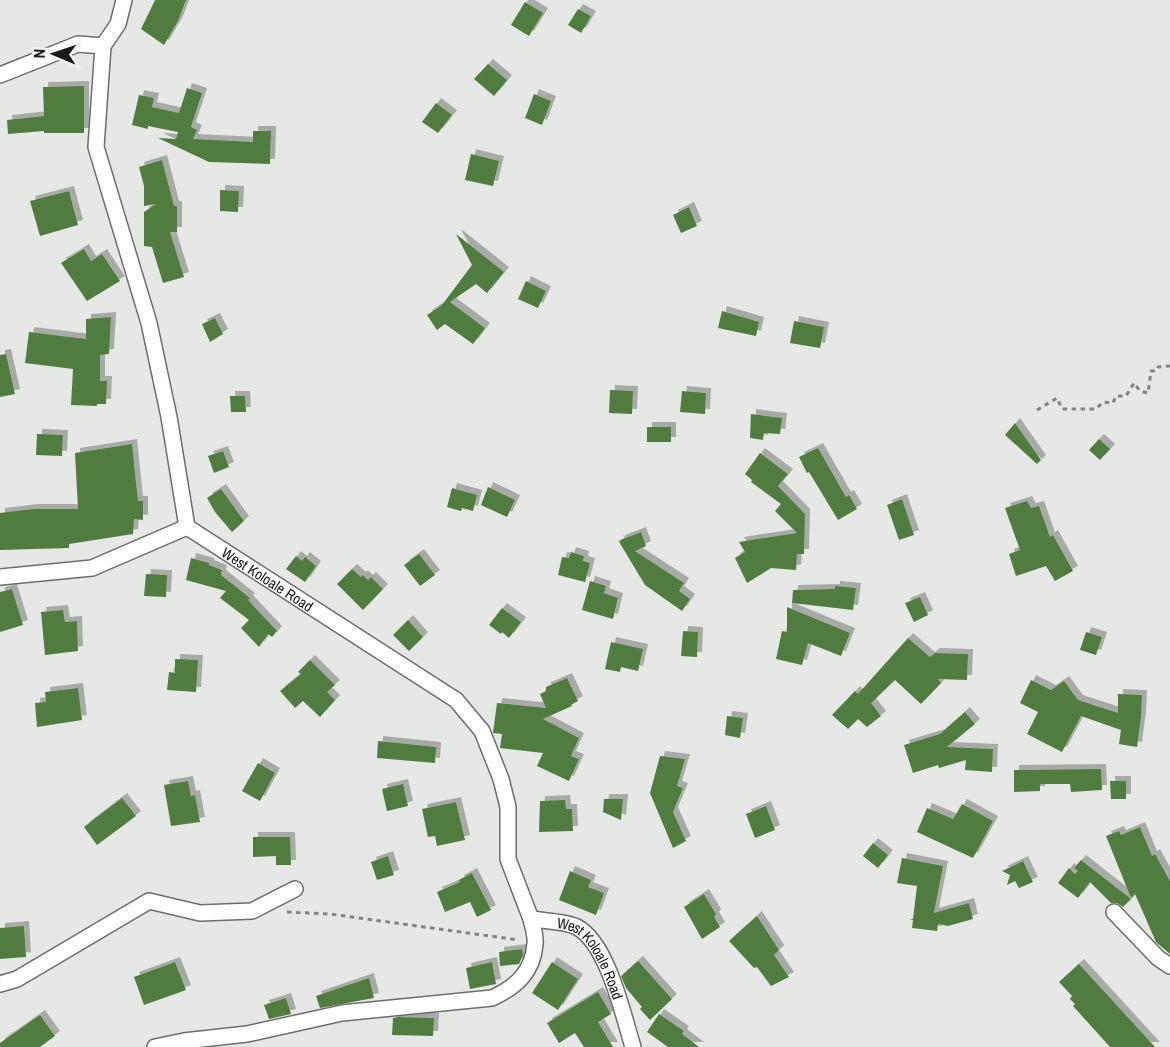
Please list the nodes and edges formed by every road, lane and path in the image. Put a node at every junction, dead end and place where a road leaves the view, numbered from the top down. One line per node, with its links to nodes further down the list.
1 (124, 0): 2 (street)
2 (103, 46): 3 (street); 6 (street)
3 (0, 75)
4 (1170, 366): 5 (path)
5 (1037, 410)
6 (187, 527): 7 (street); 11 (street, West Koloale Road)
7 (0, 577)
8 (295, 889): 14 (street)
9 (286, 912): 12 (path)
10 (1114, 912): 13 (street)
11 (531, 919): 12 (street); 16 (street, West Koloale Road)
12 (535, 943): 15 (street)
13 (1170, 966)
14 (0, 984)
15 (155, 1047)
16 (633, 1047)

